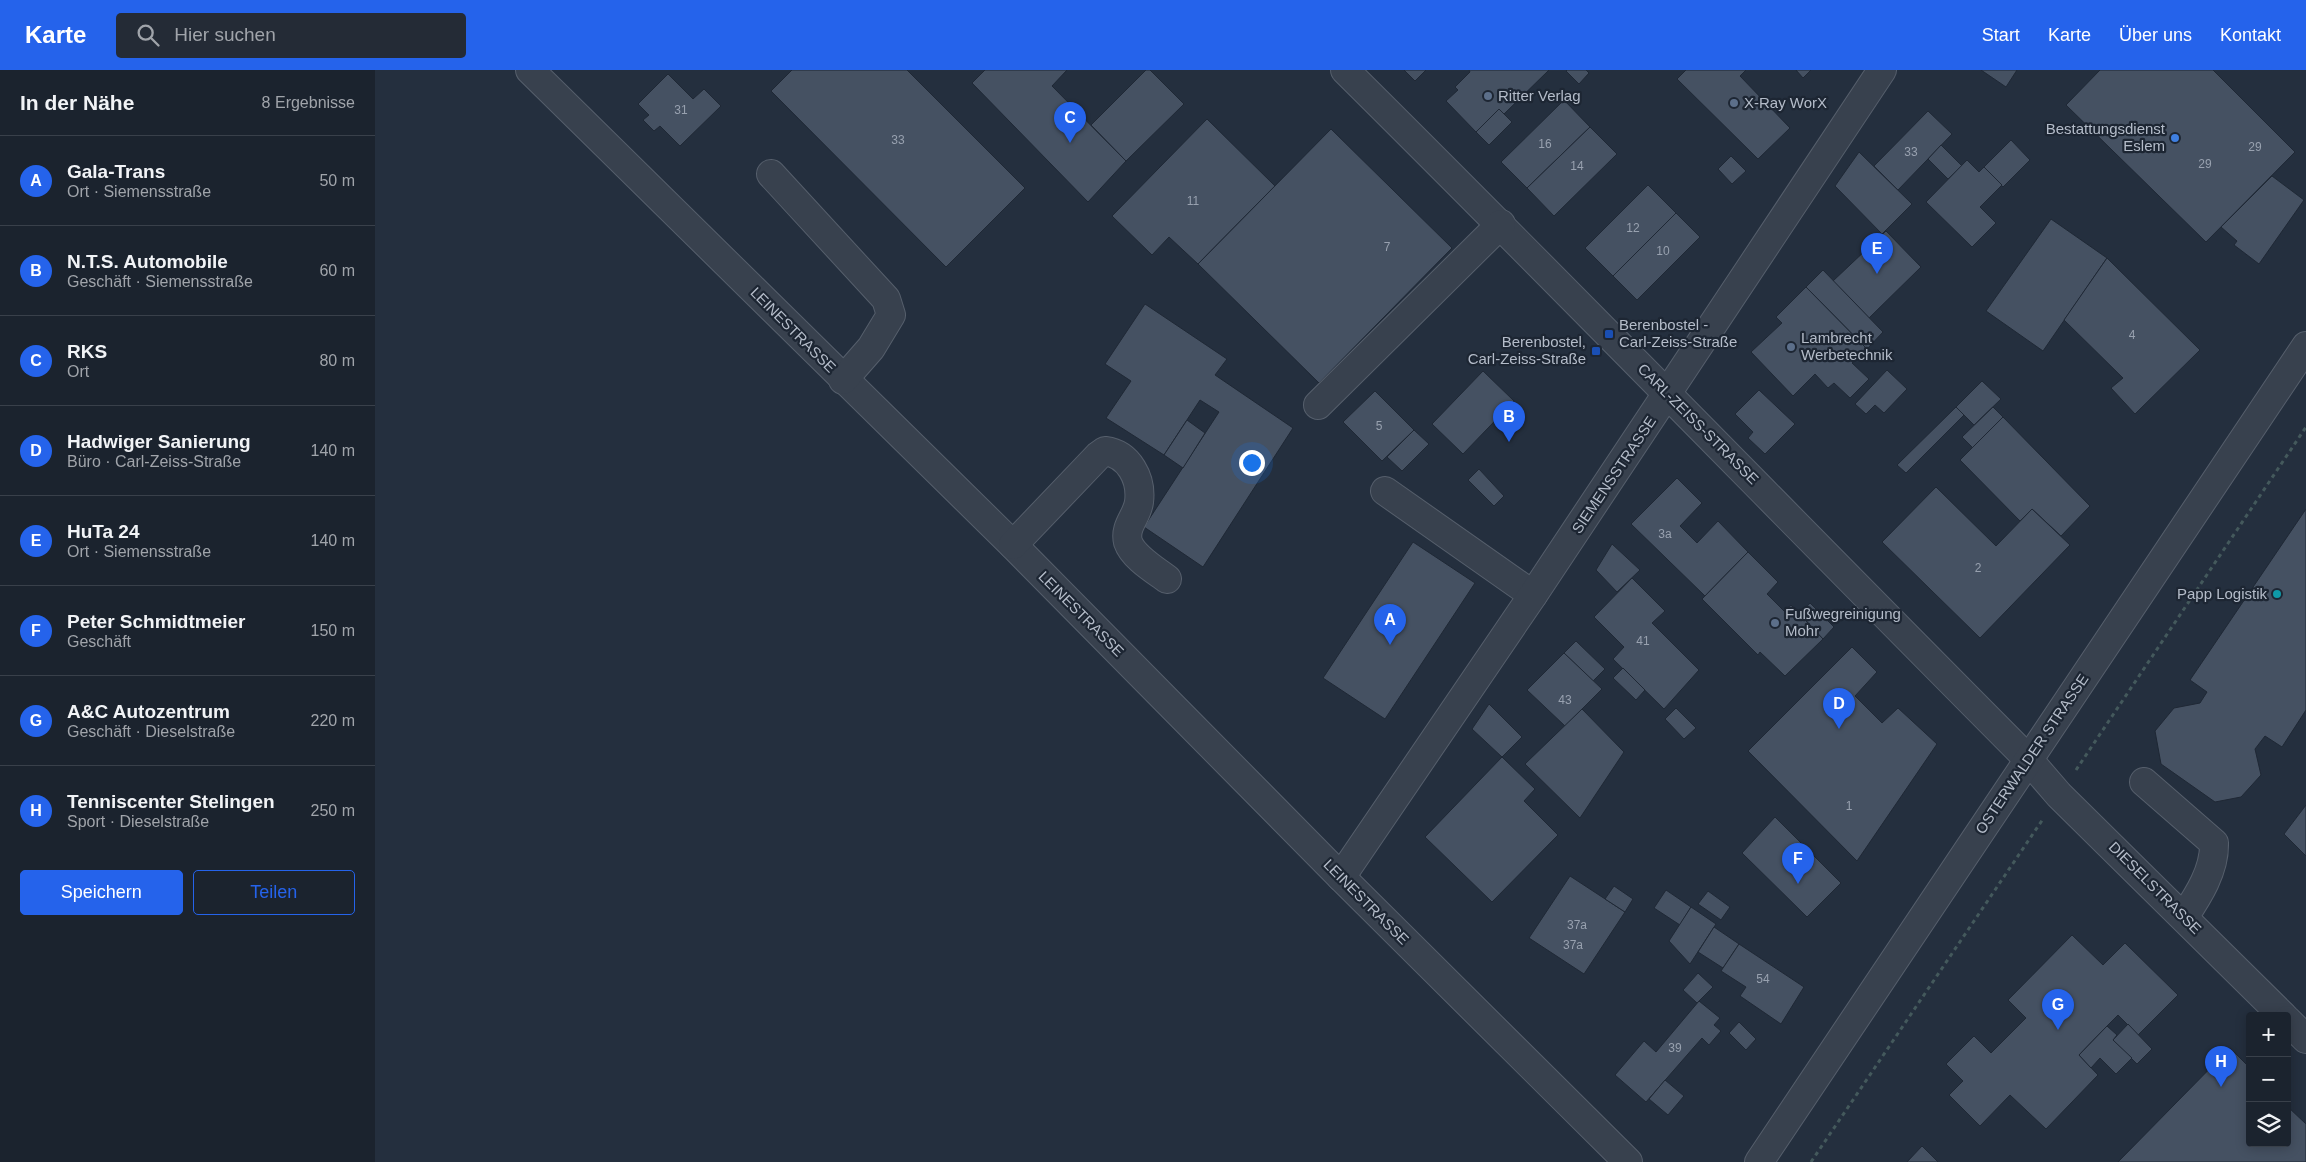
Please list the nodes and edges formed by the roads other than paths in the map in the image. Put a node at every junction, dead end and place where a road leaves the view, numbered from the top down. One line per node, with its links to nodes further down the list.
1 (531, 70): 7 (street, LEINESTRASSE)
2 (1345, 70): 5 (street, CARL-ZEISS-STRASSE)
3 (1882, 70): 8 (street, SIEMENSSTRASSE)
4 (771, 174): 7 (street)
5 (1501, 224): 8 (street, CARL-ZEISS-STRASSE); 9 (street)
6 (2306, 346): 14 (street, OSTERWALDER STRASSE)
7 (843, 380): 11 (street, LEINESTRASSE)
8 (1667, 394): 13 (street, SIEMENSSTRASSE); 14 (street, CARL-ZEISS-STRASSE)
9 (1318, 405)
10 (1385, 491): 13 (street)
11 (1013, 545): 12 (street); 16 (street, LEINESTRASSE)
12 (1167, 579)
13 (1533, 595): 16 (street, SIEMENSSTRASSE)
14 (2028, 759): 17 (street, DIESELSTRASSE); 22 (street, OSTERWALDER STRASSE)
15 (2144, 782): 17 (street)
16 (1341, 877): 21 (street, LEINESTRASSE)
17 (2184, 917): 18 (street, DIESELSTRASSE)
18 (2279, 1012)
19 (2291, 1024): 20 (street)
20 (2306, 1039)
21 (1628, 1162)
22 (1759, 1162)

